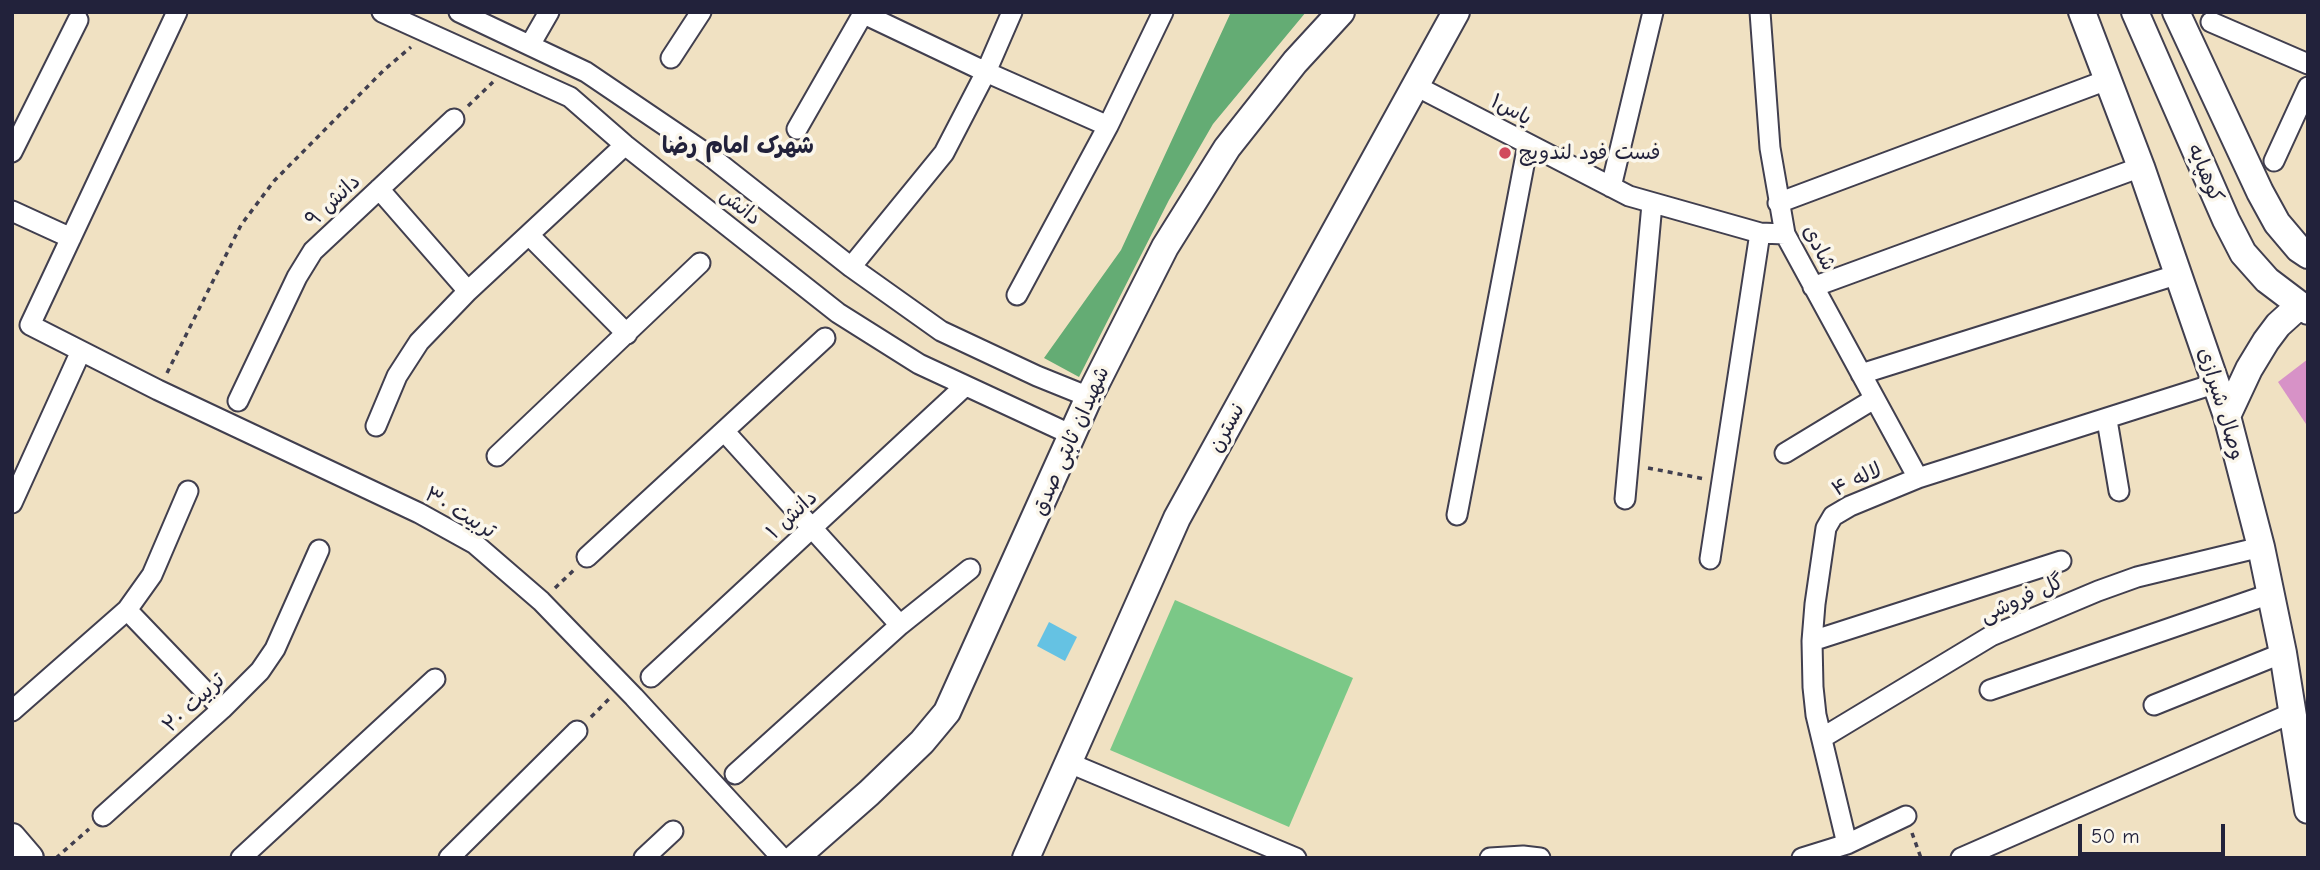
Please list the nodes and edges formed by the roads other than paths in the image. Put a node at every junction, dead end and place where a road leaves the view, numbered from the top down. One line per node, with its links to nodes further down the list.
1 (177, 12): 44 (street)
2 (382, 12): 27 (street, دانش)
3 (460, 12): 19 (street, دانش)
4 (549, 12): 19 (street)
5 (701, 12): 20 (street)
6 (1012, 12): 23 (street)
7 (1163, 12): 29 (street)
8 (1341, 12): 59 (street, شهیدان ثابتی صدق)
9 (1456, 12): 25 (street, نسترن)
10 (1653, 12): 36 (street)
11 (1760, 12): 38 (street, شادی)
12 (2082, 12): 24 (street, وصال شیرازی)
13 (2176, 12): 18 (street, کوهپایه)
14 (864, 13): 23 (street); 30 (street)
15 (2213, 17): 18 (street); 21 (street)
16 (2143, 18): 52 (street, کوهپایه)
17 (78, 20): 33 (street)
18 (2190, 42): 45 (street, کوهپایه)
19 (530, 45): 22 (street, دانش)
20 (671, 58)
21 (2308, 64)
22 (586, 72): 27 (street); 47 (street, دانش)
23 (986, 72): 29 (street); 47 (street)
24 (2107, 79): 35 (street, وصال شیرازی); 38 (street)
25 (1416, 86): 31 (street, یاس۱); 96 (street, نسترن)
26 (2308, 87): 34 (street)
27 (569, 97): 32 (street, دانش)
28 (454, 119): 37 (street, دانش ۹)
29 (1108, 126): 51 (street)
30 (797, 129)
31 (1528, 144): 36 (street, یاس۱); 74 (street)
32 (625, 145): 43 (street); 58 (street, دانش)
33 (12, 152)
34 (2274, 160)
35 (2141, 167): 48 (street, وصال شیرازی); 49 (street)
36 (1611, 187): 39 (street, یاس۱)
37 (379, 189): 50 (street); 61 (street, دانش ۹)
38 (1778, 203): 42 (street, شادی)
39 (1652, 204): 41 (street, یاس۱); 73 (street)
40 (12, 211): 44 (street)
41 (1760, 233): 42 (street, یاس۱); 79 (street)
42 (1785, 234): 49 (street, شادی)
43 (529, 235): 50 (street); 53 (street)
44 (71, 238): 55 (street, تربیت ۳۰)
45 (2308, 256)
46 (700, 263): 53 (street)
47 (851, 267): 59 (street, دانش)
48 (2179, 274): 56 (street); 57 (street, وصال شیرازی)
49 (1813, 287): 56 (street, شادی)
50 (468, 291): 64 (street)
51 (1017, 295)
52 (2304, 309): 62 (street)
53 (627, 334): 68 (street)
54 (825, 338): 65 (street)
55 (81, 351): 72 (street); 108 (street, تربیت ۳۰)
56 (1861, 374): 60 (street, شادی)
57 (2217, 383): 62 (street, وصال شیرازی); 63 (street, لاله ۴)
58 (965, 386): 66 (street, دانش); 75 (street, دانش ۱)
59 (1089, 397): 66 (street, شهیدان ثابتی صدق)
60 (1874, 399): 67 (street); 69 (street, شادی)
61 (238, 401)
62 (2227, 416): 76 (street, وصال شیرازی)
63 (2107, 420): 69 (street, لاله ۴); 71 (street)
64 (376, 426)
65 (724, 431): 75 (street); 78 (street)
66 (1072, 435): 109 (street, شهیدان ثابتی صدق)
67 (1785, 453)
68 (498, 457)
69 (1918, 478): 85 (street, لاله ۴)
70 (188, 491): 83 (street)
71 (2119, 491)
72 (14, 496)
73 (1625, 499)
74 (1457, 515)
75 (812, 528): 84 (street); 87 (street, دانش ۱)
76 (2261, 547): 82 (street, وصال شیرازی); 95 (street, گل فروشی)
77 (319, 550): 91 (street, تربیت ۲۰)
78 (587, 557)
79 (1710, 559)
80 (2061, 561): 85 (street)
81 (970, 569): 84 (street)
82 (2270, 594): 86 (street, وصال شیرازی); 89 (street)
83 (127, 610): 91 (street); 92 (street)
84 (900, 625): 97 (street)
85 (1812, 640): 95 (street, لاله ۴)
86 (2283, 653): 90 (street); 93 (street, وصال شیرازی)
87 (651, 677)
88 (435, 679): 105 (street)
89 (1990, 690)
90 (2154, 705)
91 (222, 709): 99 (street, تربیت ۲۰)
92 (12, 711)
93 (2292, 713): 98 (street, وصال شیرازی); 115 (street)
94 (577, 731): 106 (street)
95 (1822, 738): 103 (street, لاله ۴)
96 (1067, 762): 110 (street, نسترن); 111 (street)
97 (735, 774)
98 (2308, 810)
99 (103, 816)
100 (1906, 816): 103 (street)
101 (673, 831): 107 (street)
102 (12, 837): 104 (street)
103 (1847, 844): 114 (street)
104 (30, 858)
105 (241, 858)
106 (449, 858)
107 (643, 858)
108 (782, 858)
109 (795, 858)
110 (1026, 858)
111 (1296, 858)
112 (1490, 858): 113 (street)
113 (1539, 858)
114 (1802, 858)
115 (1961, 858)

